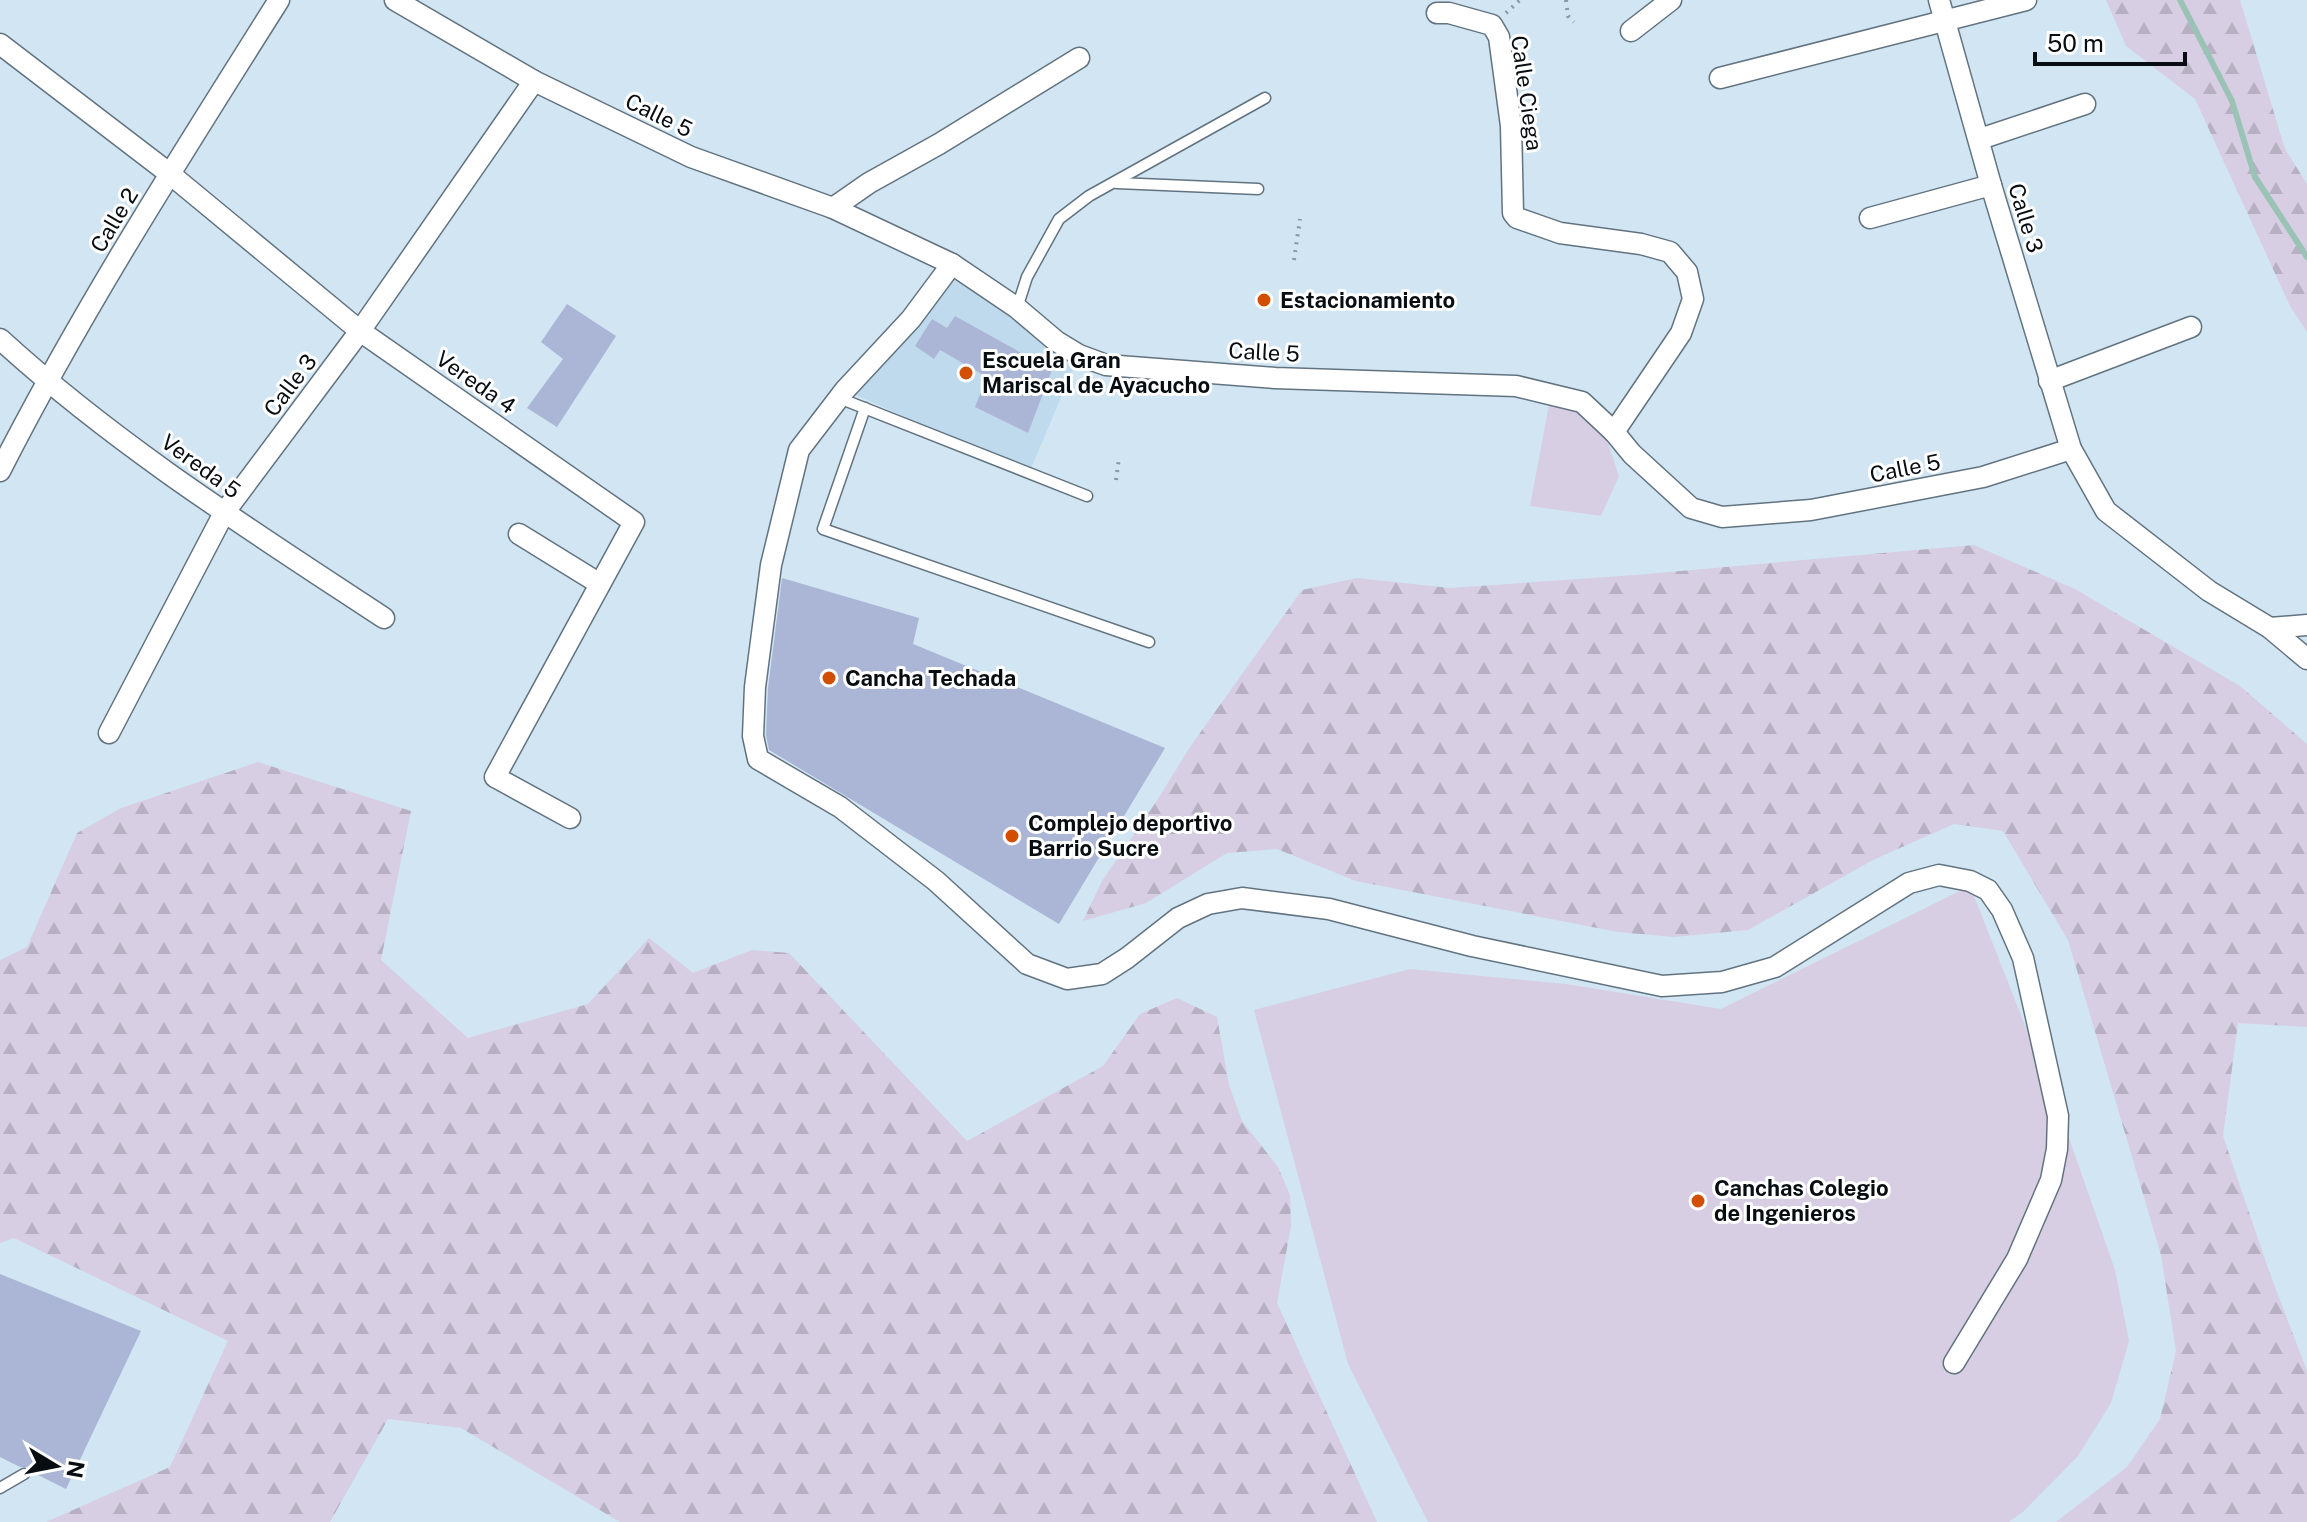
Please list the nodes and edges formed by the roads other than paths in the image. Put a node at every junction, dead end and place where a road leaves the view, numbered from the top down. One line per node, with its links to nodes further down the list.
1 (279, 0): 15 (street, Calle 2)
2 (395, 0): 11 (street, Calle 5)
3 (2026, 0): 5 (street)
4 (1665, 2): 7 (street)
5 (1942, 10): 10 (street); 14 (street, Calle 3)
6 (1437, 13): 30 (street, Calle Ciega)
7 (1631, 31)
8 (0, 44): 15 (street, Vereda 4)
9 (1079, 58): 19 (street)
10 (1720, 78)
11 (534, 81): 19 (street, Calle 5); 24 (street, Calle 3)
12 (1265, 98): 16 (lane)
13 (2085, 104): 14 (street)
14 (1980, 139): 17 (street, Calle 3)
15 (170, 174): 24 (street, Vereda 4); 26 (street, Calle 2)
16 (1115, 183): 18 (lane); 22 (lane)
17 (1991, 185): 20 (street); 27 (street, Calle 3)
18 (1258, 189)
19 (833, 208): 21 (street, Calle 5)
20 (1870, 218)
21 (952, 264): 22 (street, Calle 5); 28 (street)
22 (1017, 308): 30 (street, Calle 5)
23 (2191, 327): 27 (street)
24 (360, 331): 34 (street, Calle 3); 36 (street, Vereda 4)
25 (0, 339): 26 (street, Vereda 5)
26 (46, 381): 32 (street, Calle 2); 34 (street, Vereda 5)
27 (2049, 381): 31 (street, Calle 3)
28 (839, 398): 29 (lane); 44 (street)
29 (865, 408): 33 (lane); 40 (lane)
30 (1614, 432): 31 (street, Calle 5)
31 (2071, 449): 39 (street, Calle 3)
32 (0, 471)
33 (1087, 496)
34 (224, 513): 37 (street, Vereda 5); 42 (street, Calle 3)
35 (519, 534): 36 (street)
36 (600, 584): 43 (street, Vereda 4)
37 (384, 618)
38 (2307, 625): 39 (street)
39 (2270, 628): 41 (street, Calle 3)
40 (1149, 642)
41 (2307, 659)
42 (109, 733)
43 (570, 818)
44 (1954, 1363)
45 (24, 1474): 46 (lane)
46 (0, 1488)

